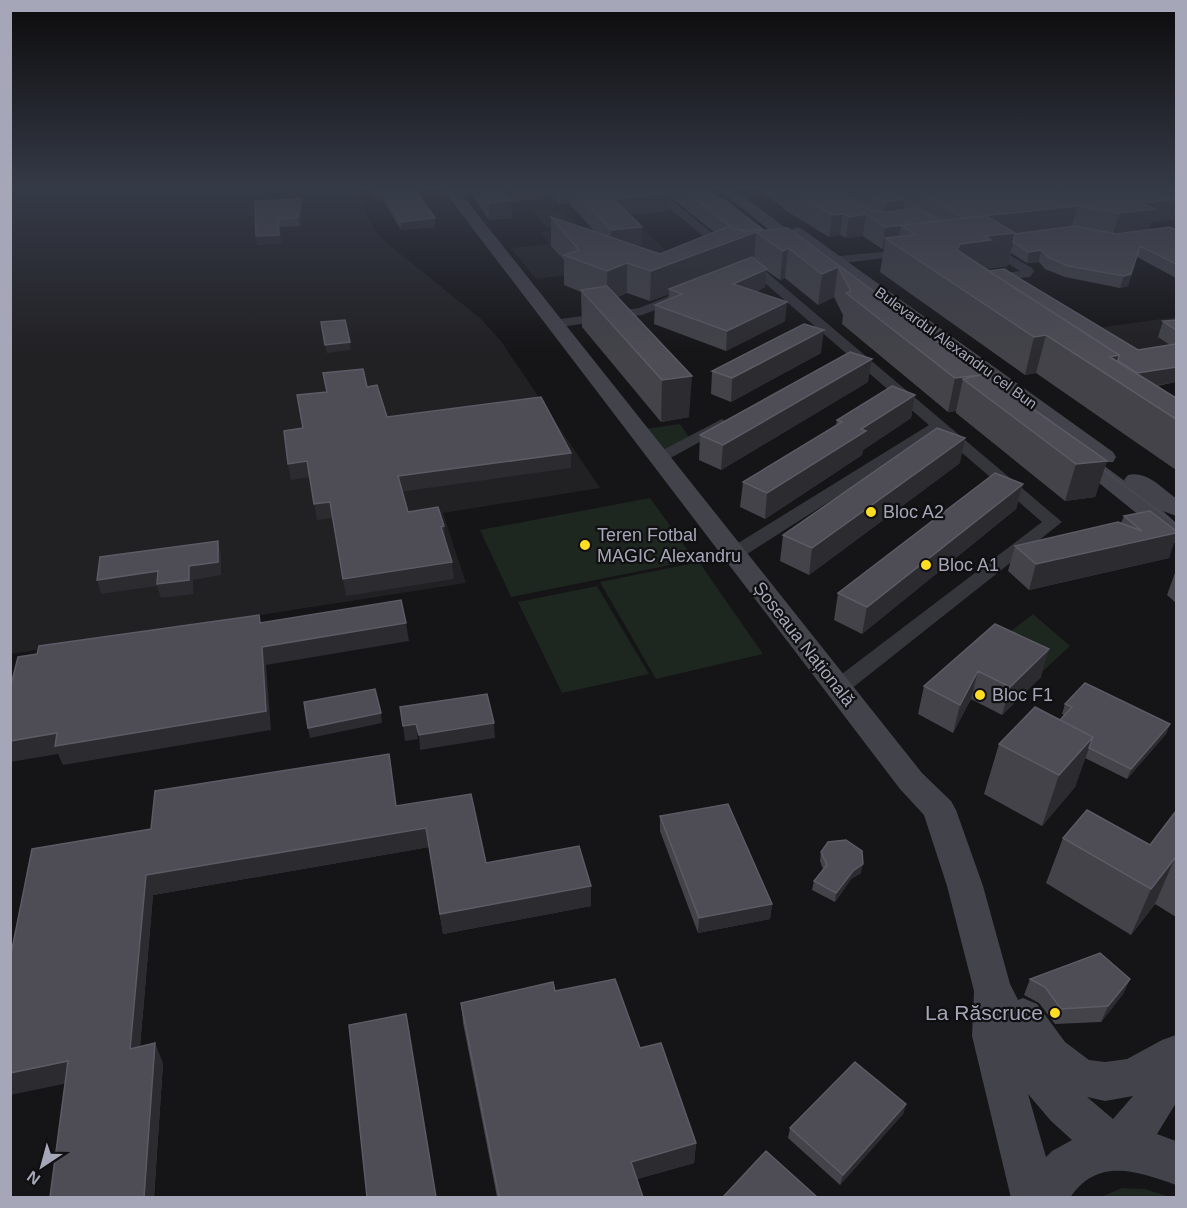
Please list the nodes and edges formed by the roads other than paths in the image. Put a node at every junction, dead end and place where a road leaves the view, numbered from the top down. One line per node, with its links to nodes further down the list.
1 (492, 243): 12 (main road, Șoseaua Națională)
2 (716, 243): 7 (street)
3 (787, 243): 8 (main road, Bulevardul Alexandru cel Bun)
4 (806, 243): 8 (main road, Bulevardul Alexandru cel Bun)
5 (980, 243): 10 (street)
6 (924, 250): 8 (street)
7 (743, 255)
8 (829, 262): 16 (main road, Bulevardul Alexandru cel Bun); 17 (main road, Bulevardul Alexandru cel Bun)
9 (732, 275): 14 (street)
10 (975, 281)
11 (691, 292): 12 (street)
12 (554, 324): 15 (main road, Șoseaua Națională)
13 (731, 419): 15 (street)
14 (939, 425): 18 (street); 19 (street)
15 (659, 458): 18 (main road, Șoseaua Națională)
16 (1176, 509)
17 (1176, 536)
18 (734, 554): 19 (main road, Șoseaua Națională)
19 (838, 688): 20 (main road, Șoseaua Națională)
20 (978, 930): 21 (main road, Șoseaua Națională); 22 (main road)
21 (991, 987): 24 (main road, Șoseaua Națională); 26 (main road, Șoseaua Națională)
22 (1176, 1053)
23 (1176, 1068): 24 (main road)
24 (1115, 1148): 25 (main road); 27 (main road)
25 (1176, 1163)
26 (1034, 1197)
27 (1046, 1197)

